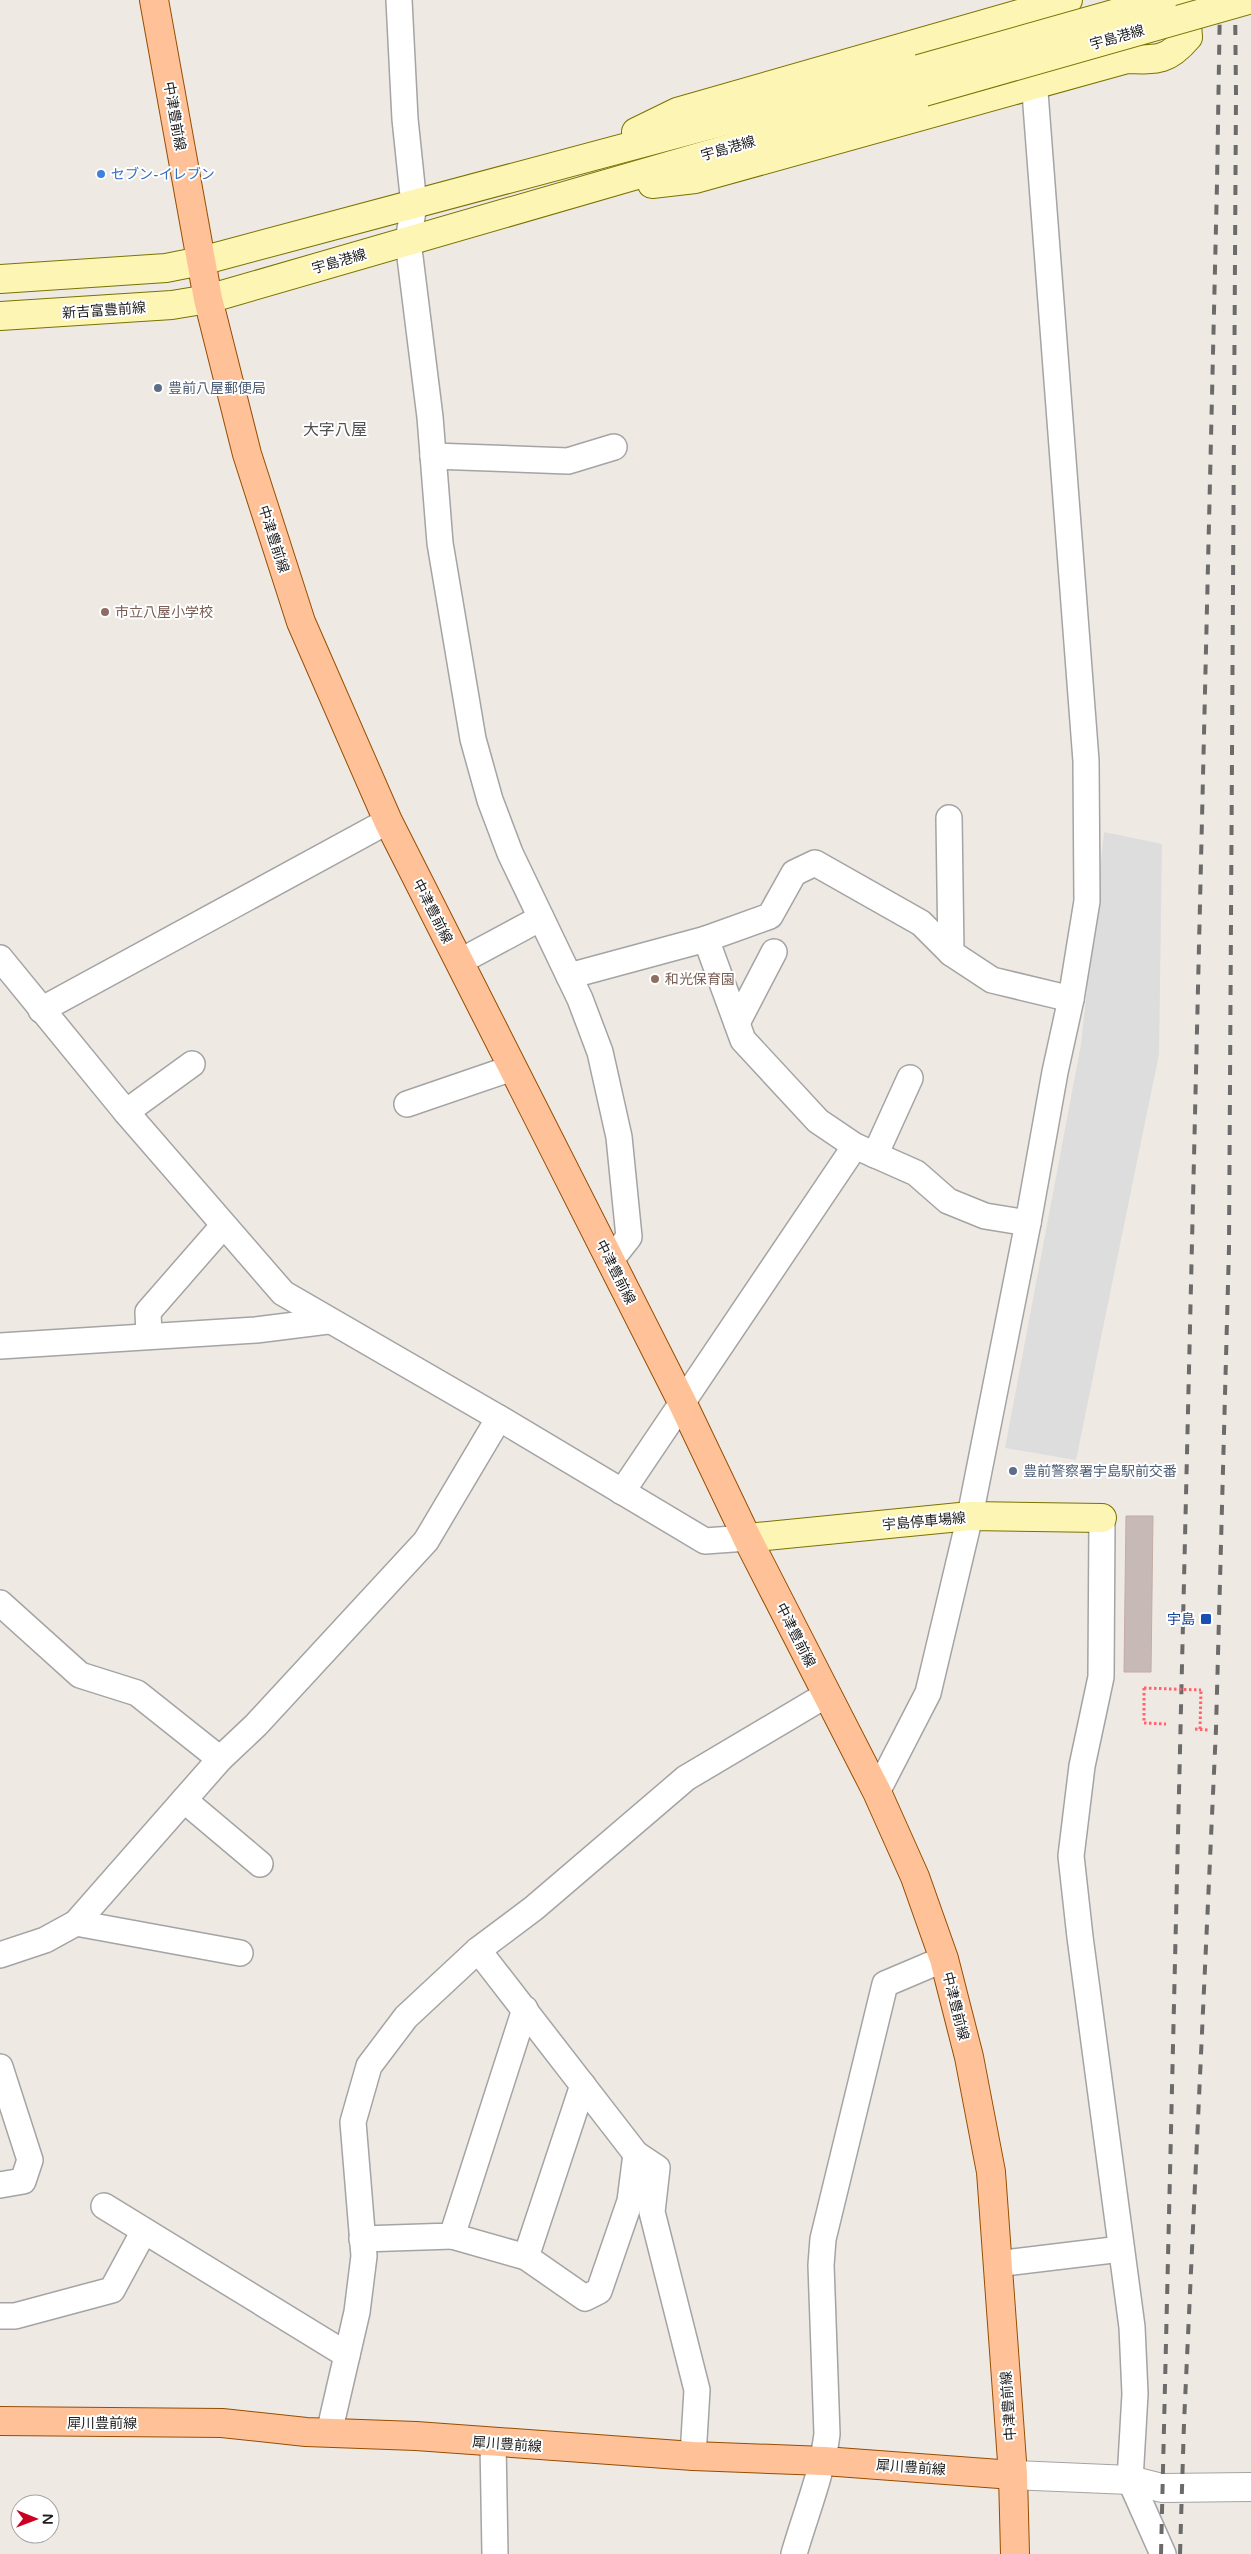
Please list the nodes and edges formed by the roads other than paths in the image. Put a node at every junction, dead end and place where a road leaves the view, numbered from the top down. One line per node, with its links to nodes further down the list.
1 (154, 0): 14 (main road, 中津豊前線)
2 (399, 0): 12 (street)
3 (1068, 0): 7 (main road)
4 (1163, 0): 8 (main road, 宇島港線, bridge)
5 (1185, 0): 9 (main road)
6 (1248, 0): 8 (main road, 宇島港線, bridge)
7 (1028, 6): 9 (street); 10 (main road)
8 (922, 80): 10 (main road, 宇島港線); 11 (main road, 宇島港線)
9 (1034, 86): 11 (main road); 29 (street)
10 (572, 162): 12 (main road, 宇島港線)
11 (575, 192): 13 (main road, 宇島港線)
12 (414, 204): 13 (street); 14 (main road, 宇島港線)
13 (408, 241): 16 (main road, 宇島港線); 19 (street)
14 (202, 261): 15 (main road); 16 (main road, 中津豊前線)
15 (0, 279)
16 (208, 299): 17 (main road, 新吉富豊前線); 21 (main road, 中津豊前線)
17 (0, 316)
18 (614, 447): 19 (street)
19 (432, 456): 22 (street)
20 (949, 818): 25 (street)
21 (388, 821): 27 (main road, 中津豊前線); 30 (street)
22 (541, 918): 27 (street); 28 (street)
23 (706, 939): 25 (street); 28 (street); 31 (street)
24 (774, 952): 31 (street)
25 (951, 953): 29 (street)
26 (0, 958): 30 (street)
27 (460, 962): 33 (main road, 中津豊前線)
28 (569, 976): 40 (street)
29 (1071, 999): 38 (street)
30 (40, 1010): 36 (street)
31 (737, 1023): 37 (street)
32 (192, 1064): 36 (street)
33 (512, 1068): 35 (street); 40 (main road, 中津豊前線)
34 (910, 1078): 37 (street)
35 (407, 1104)
36 (126, 1112): 39 (street)
37 (865, 1150): 38 (street); 44 (street)
38 (1028, 1223): 47 (street)
39 (223, 1226): 41 (street); 42 (street)
40 (610, 1261): 44 (main road, 中津豊前線)
41 (328, 1321): 42 (street); 45 (street)
42 (149, 1336): 43 (street)
43 (0, 1346)
44 (682, 1402): 46 (street); 49 (main road, 中津豊前線)
45 (499, 1418): 46 (street); 52 (street)
46 (622, 1492): 49 (street)
47 (970, 1516): 48 (main road, 宇島停車場線); 49 (main road, 宇島停車場線); 53 (street)
48 (1102, 1518): 70 (street)
49 (747, 1538): 51 (main road, 中津豊前線)
50 (0, 1602): 52 (street)
51 (826, 1695): 53 (main road, 中津豊前線); 57 (street)
52 (220, 1760): 54 (street)
53 (877, 1792): 60 (main road, 中津豊前線)
54 (184, 1800): 55 (street); 56 (street)
55 (260, 1864)
56 (76, 1924): 58 (street); 59 (street)
57 (478, 1950): 61 (street); 69 (street)
58 (240, 1953)
59 (0, 1955)
60 (944, 1959): 72 (main road, 中津豊前線); 79 (street)
61 (525, 2010): 63 (street); 68 (street)
62 (0, 2067): 65 (street)
63 (583, 2085): 64 (street); 71 (street)
64 (636, 2154): 71 (street); 78 (street)
65 (0, 2185)
66 (104, 2206): 67 (street)
67 (144, 2231): 73 (street); 74 (street)
68 (452, 2236): 69 (street); 71 (street)
69 (362, 2239): 74 (street)
70 (1122, 2249): 72 (street); 81 (street)
71 (526, 2257)
72 (997, 2264): 80 (main road, 中津豊前線)
73 (0, 2316)
74 (347, 2355): 76 (street)
75 (0, 2421): 76 (main road, 犀川豊前線)
76 (329, 2433): 77 (main road, 犀川豊前線)
77 (493, 2443): 78 (main road, 犀川豊前線); 83 (street)
78 (693, 2456): 79 (main road, 犀川豊前線)
79 (824, 2461): 80 (main road, 犀川豊前線); 84 (street)
80 (1013, 2475): 81 (street); 85 (main road, 中津豊前線)
81 (1130, 2480): 82 (street); 86 (street)
82 (1251, 2487)
83 (495, 2554)
84 (794, 2554)
85 (1015, 2554)
86 (1162, 2554)

